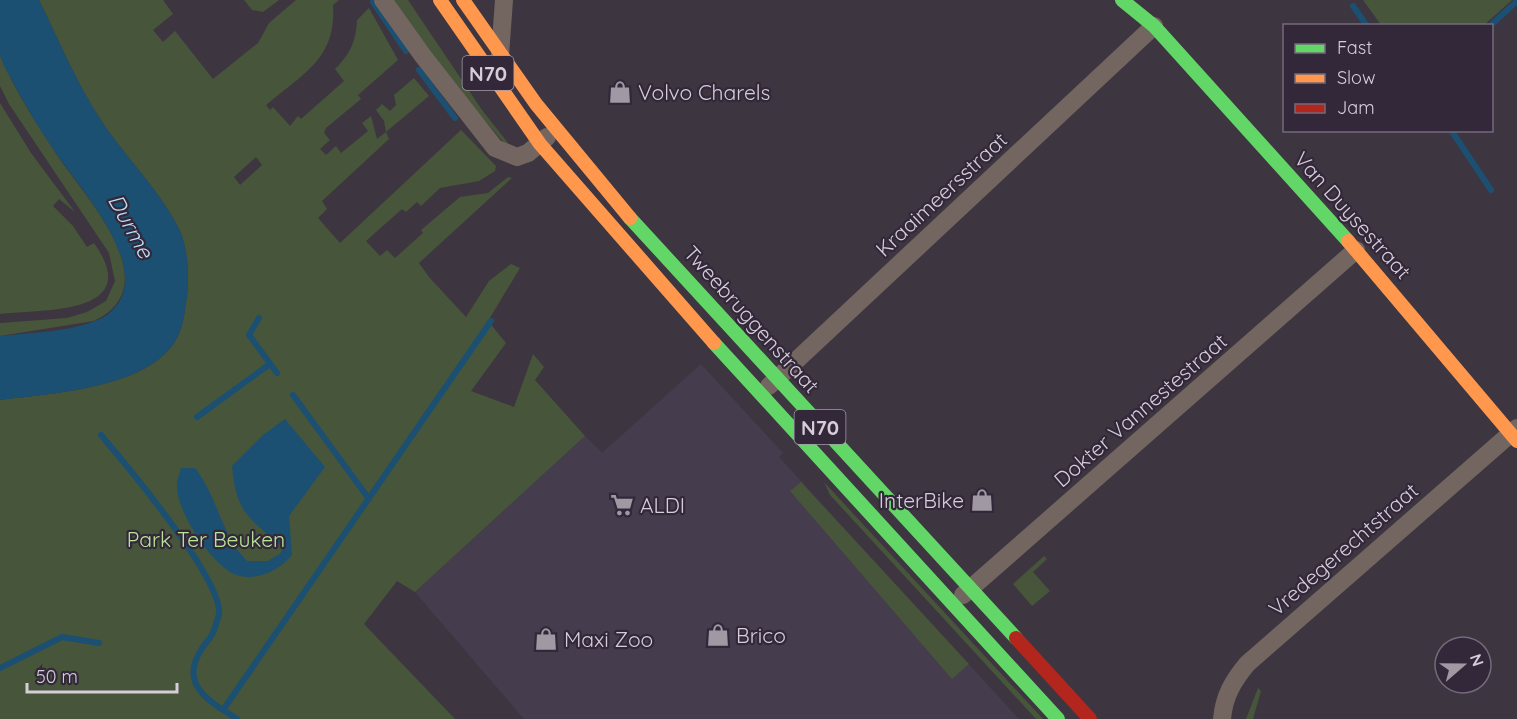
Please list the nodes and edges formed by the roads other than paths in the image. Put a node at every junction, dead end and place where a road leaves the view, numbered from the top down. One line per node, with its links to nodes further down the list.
1 (383, 0): 10 (street)
2 (440, 0): 8 (main road, Tweebruggenstraat / N70)
3 (463, 0): 7 (main road, Tweebruggenstraat / N70)
4 (504, 0): 7 (street)
5 (1122, 0): 6 (main road, Van Duysestraat)
6 (1154, 26): 11 (main road, Van Duysestraat); 12 (street, Kraaimeersstraat)
7 (500, 56): 8 (street); 9 (main road, Tweebruggenstraat / N70)
8 (485, 69): 10 (main road, Tweebruggenstraat / N70)
9 (556, 130): 10 (street); 12 (main road, Tweebruggenstraat / N70)
10 (540, 144): 13 (main road, Tweebruggenstraat / N70)
11 (1356, 250): 14 (main road, Van Duysestraat); 15 (street, Dokter Vannestestraat)
12 (776, 380): 13 (street, Kraaimeersstraat); 15 (main road, Tweebruggenstraat / N70)
13 (760, 394): 16 (main road, Tweebruggenstraat / N70)
14 (1515, 434): 19 (street, Vredegerechtstraat)
15 (971, 588): 16 (street, Dokter Vannestestraat); 18 (main road, Tweebruggenstraat / N70)
16 (953, 604): 17 (main road, Tweebruggenstraat / N70)
17 (1058, 719)
18 (1090, 719)
19 (1222, 719)

